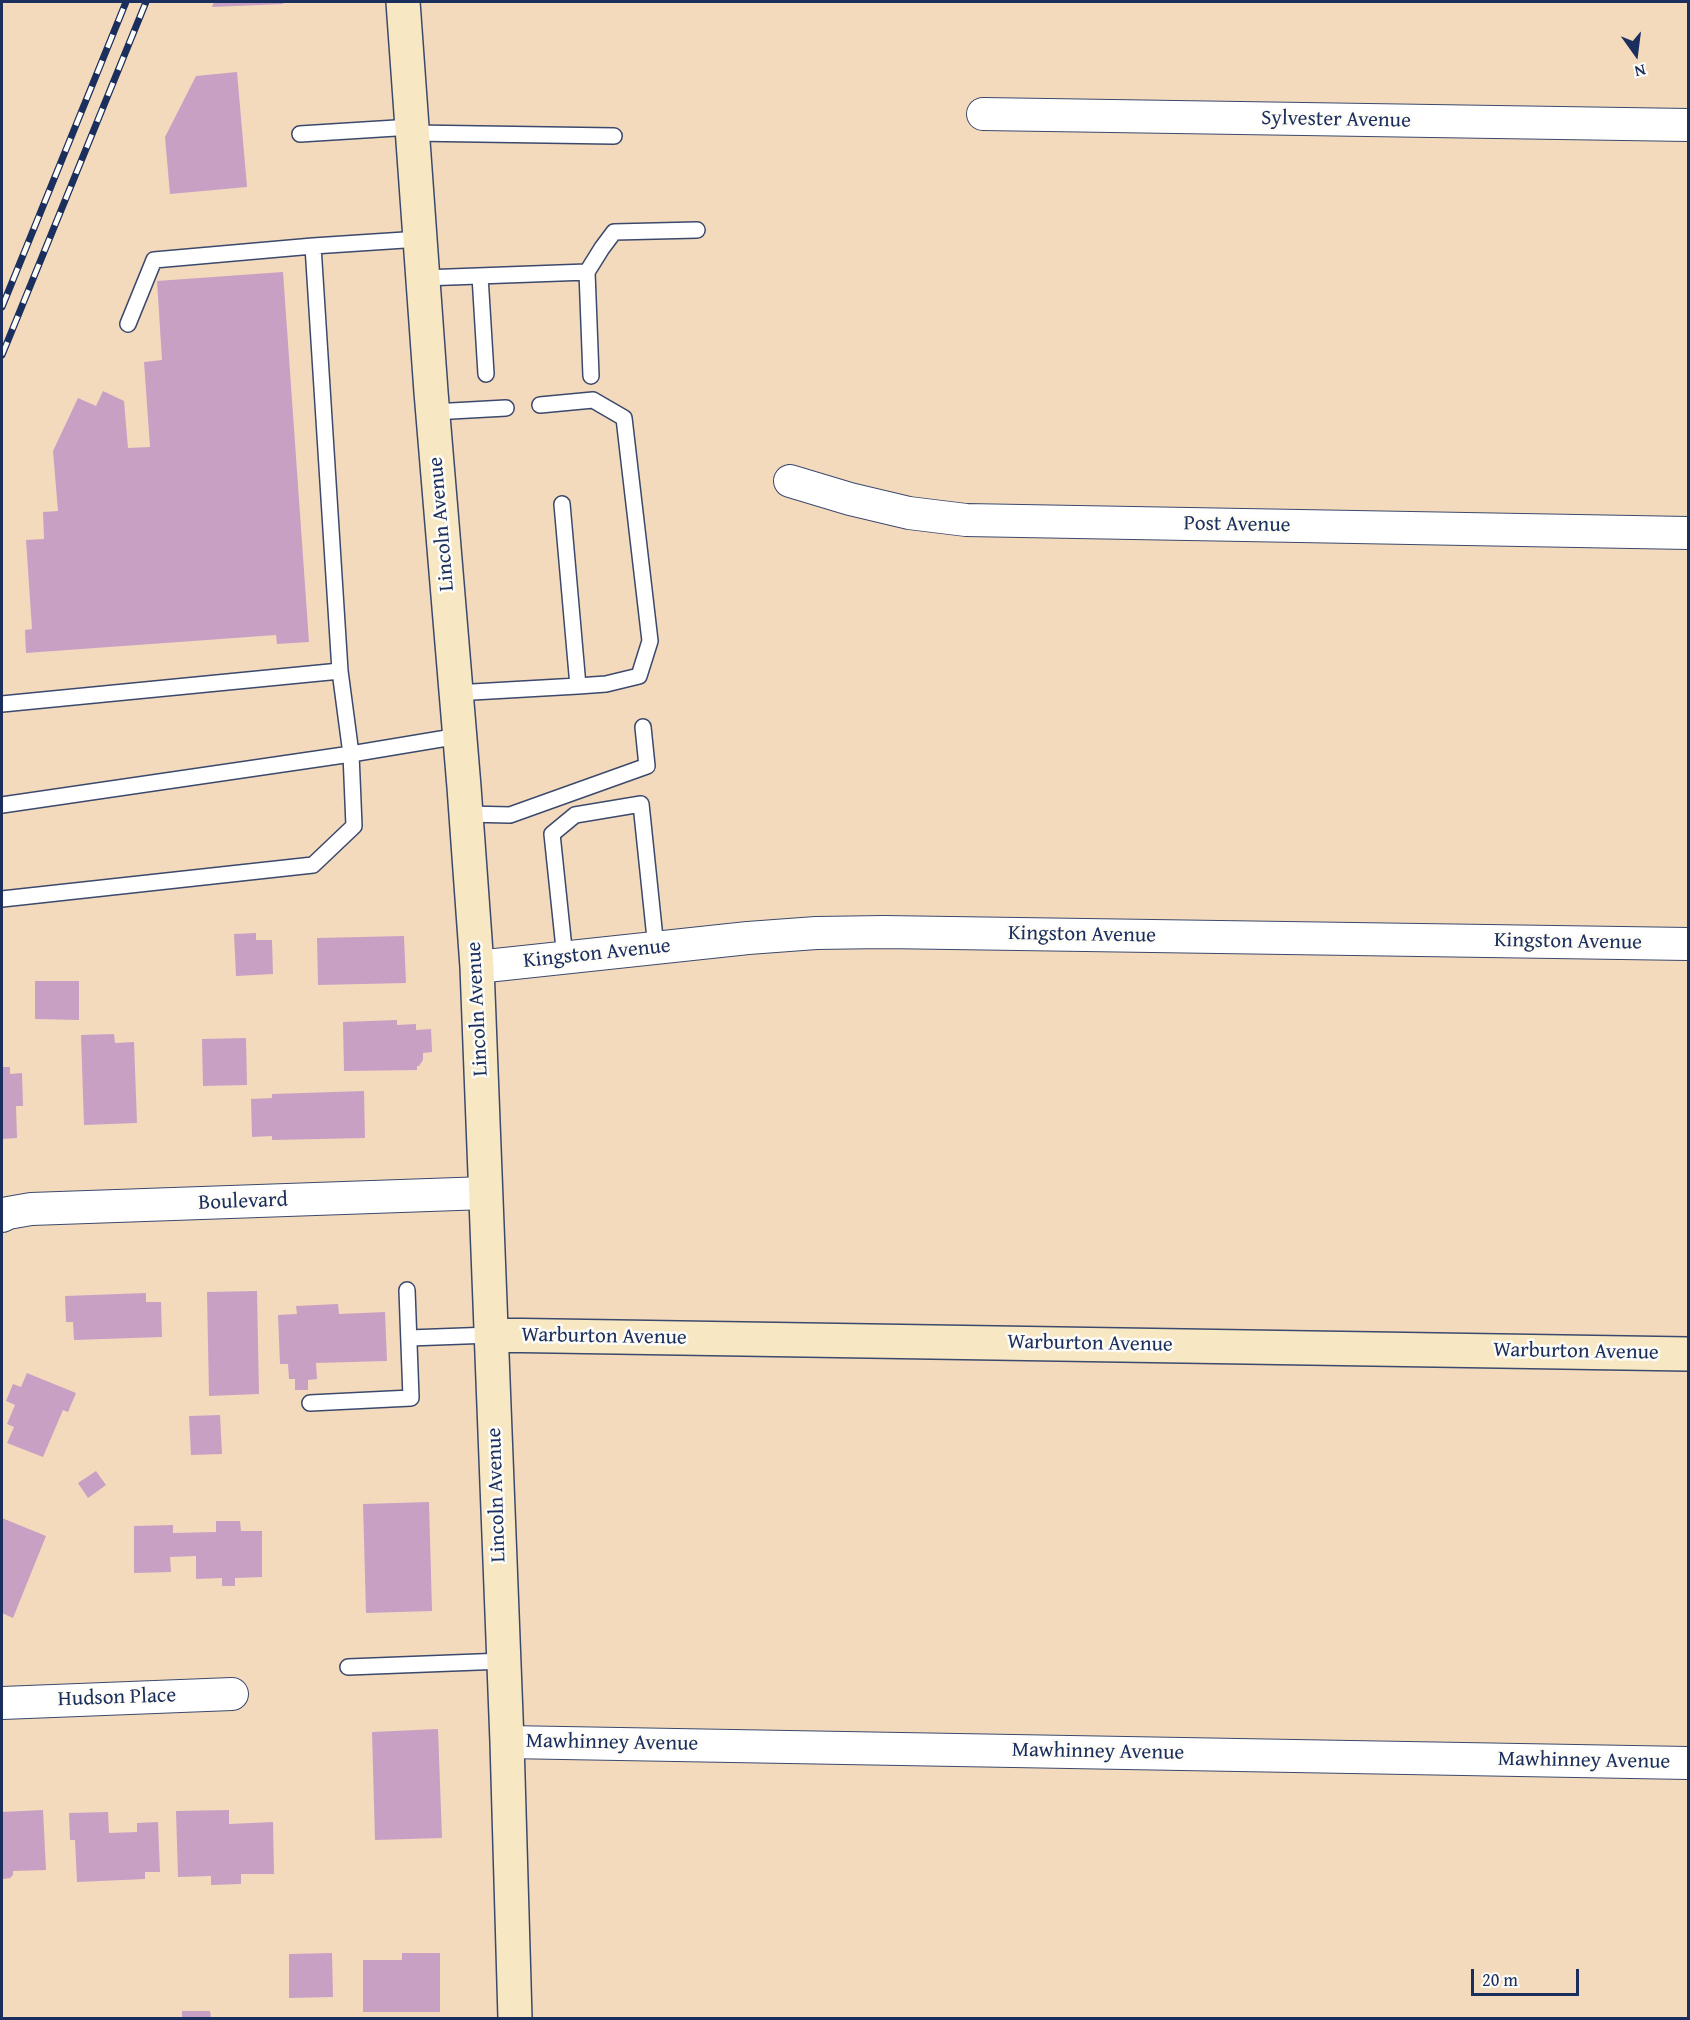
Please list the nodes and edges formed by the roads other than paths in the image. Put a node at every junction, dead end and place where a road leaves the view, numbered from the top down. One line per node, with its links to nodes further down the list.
1 (403, 2): 4 (main road, Lincoln Avenue)
2 (983, 114): 3 (street, Sylvester Avenue)
3 (1689, 125)
4 (412, 130): 5 (lane); 6 (lane); 8 (main road, Lincoln Avenue)
5 (300, 134)
6 (614, 136)
7 (697, 230): 10 (lane)
8 (420, 239): 9 (lane); 12 (main road, Lincoln Avenue)
9 (314, 246): 13 (lane); 22 (lane)
10 (587, 272): 11 (lane); 15 (lane)
11 (480, 276): 12 (lane); 14 (lane)
12 (423, 278): 18 (main road, Lincoln Avenue)
13 (129, 324)
14 (486, 374)
15 (591, 376)
16 (540, 405): 23 (lane)
17 (506, 408): 18 (lane)
18 (433, 412): 24 (main road, Lincoln Avenue)
19 (790, 481): 21 (street, Post Avenue)
20 (562, 504): 23 (lane)
21 (1689, 533)
22 (340, 671): 25 (lane); 28 (lane)
23 (578, 686): 24 (lane)
24 (456, 693): 27 (main road, Lincoln Avenue)
25 (2, 704)
26 (643, 727): 30 (lane)
27 (459, 736): 28 (lane); 30 (main road, Lincoln Avenue)
28 (351, 754): 29 (lane); 31 (lane)
29 (2, 806)
30 (466, 814): 35 (main road, Lincoln Avenue)
31 (2, 899)
32 (1689, 944): 33 (street, Kingston Avenue)
33 (656, 948): 34 (street, Kingston Avenue); 34 (lane)
34 (565, 958): 35 (street, Kingston Avenue)
35 (477, 967): 36 (main road, Lincoln Avenue)
36 (486, 1193): 37 (street, Boulevard); 39 (main road, Lincoln Avenue)
37 (11, 1212)
38 (407, 1290): 40 (lane)
39 (491, 1335): 40 (lane); 41 (main road, Warburton Avenue); 43 (main road, Lincoln Avenue)
40 (409, 1338): 42 (lane)
41 (1689, 1354)
42 (310, 1402)
43 (504, 1661): 44 (lane); 47 (main road, Lincoln Avenue)
44 (348, 1667)
45 (232, 1694): 46 (street, Hudson Place)
46 (2, 1703)
47 (507, 1742): 48 (street, Mawhinney Avenue); 49 (main road, Lincoln Avenue)
48 (1689, 1763)
49 (515, 2019)

